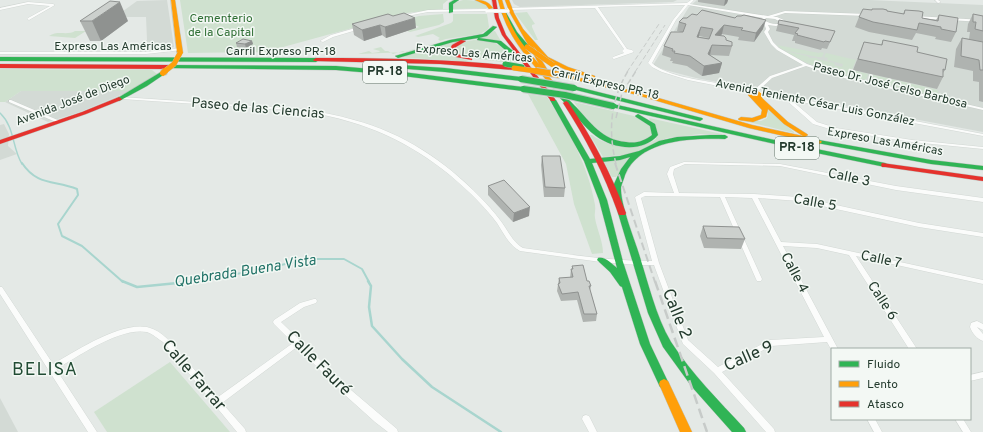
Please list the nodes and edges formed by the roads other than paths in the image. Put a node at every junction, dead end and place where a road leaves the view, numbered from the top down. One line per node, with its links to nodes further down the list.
1 (173, 0): 34 (main road)
2 (451, 0): 16 (main road)
3 (458, 0): 16 (main road)
4 (477, 0): 12 (main road)
5 (494, 0): 44 (main road)
6 (500, 0): 15 (main road)
7 (507, 0): 15 (main road)
8 (681, 0): 11 (street)
9 (693, 0): 11 (street)
10 (27, 1): 14 (street); 22 (street)
11 (687, 4): 13 (street); 19 (street); 25 (street); 47 (street, Avenida Teniente César Luis González)
12 (489, 7): 15 (street, bridge); 16 (street); 28 (main road)
13 (596, 7): 15 (street); 37 (street)
14 (0, 9)
15 (508, 10): 31 (main road); 45 (main road); 46 (main road, bridge)
16 (448, 11): 21 (street)
17 (780, 14): 18 (street); 19 (street); 23 (street)
18 (874, 15)
19 (767, 17): 23 (street); 25 (street)
20 (912, 17): 24 (street)
21 (397, 18)
22 (30, 19)
23 (780, 19): 26 (street)
24 (983, 21)
25 (764, 22): 26 (street); 29 (street, Paseo Dr. José Celso Barbosa)
26 (778, 25): 29 (street)
27 (366, 26): 32 (street)
28 (495, 27): 35 (main road); 39 (main road)
29 (768, 29): 42 (street, Paseo Dr. José Celso Barbosa)
30 (361, 30): 32 (street)
31 (523, 30): 45 (main road); 46 (main road)
32 (331, 38): 33 (street)
33 (322, 41)
34 (180, 51): 36 (street); 49 (main road, Avenida José de Diego, bridge)
35 (511, 52): 44 (main road); 44 (main road, bridge)
36 (0, 53)
37 (614, 58)
38 (0, 59): 39 (main road, Expreso Las Américas / PR-18)
39 (331, 60): 44 (main road, Expreso Las Américas / PR-18, bridge)
40 (0, 63): 41 (main road, Carril Expreso PR-18)
41 (367, 65): 44 (main road); 66 (main road, Carril Expreso PR-18, bridge)
42 (806, 65): 47 (street); 54 (street, Paseo Dr. José Celso Barbosa)
43 (0, 66): 53 (main road, Expreso Las Américas / PR-18, bridge)
44 (534, 75): 48 (main road, Expreso Las Américas / PR-18, bridge); 64 (main road)
45 (550, 81): 50 (main road)
46 (615, 85): 48 (main road)
47 (755, 91): 51 (street, Avenida Teniente César Luis González); 55 (main road); 60 (main road)
48 (639, 94): 55 (main road, Expreso Las Américas / PR-18)
49 (122, 98): 56 (main road, Avenida José de Diego); 77 (street, Paseo de las Ciencias)
50 (562, 98): 53 (main road); 63 (main road)
51 (787, 98): 57 (street, Avenida Teniente César Luis González); 61 (street)
52 (10, 101): 56 (street)
53 (614, 106): 59 (main road, Expreso Las Américas / PR-18)
54 (983, 109)
55 (696, 111): 60 (main road, Expreso Las Américas / PR-18)
56 (58, 121): 58 (main road, Avenida José de Diego)
57 (983, 135)
58 (1, 142)
59 (775, 143): 62 (main road); 67 (main road, Expreso Las Américas / PR-18)
60 (823, 143): 65 (main road, Expreso Las Américas / PR-18)
61 (983, 148)
62 (641, 152): 63 (main road); 73 (main road)
63 (600, 160): 64 (main road); 73 (main road)
64 (588, 161): 78 (main road)
65 (983, 168)
66 (983, 173)
67 (983, 179)
68 (644, 194): 69 (street, Calle 5); 80 (street, Calle 2)
69 (677, 195): 70 (street, Calle 5); 72 (street, Calle 3)
70 (722, 196): 71 (street, Calle 5); 81 (street)
71 (754, 196): 74 (street, Calle 5); 75 (street, Calle 4)
72 (983, 200)
73 (622, 212): 79 (main road)
74 (983, 235)
75 (779, 244): 76 (street, Calle 7); 88 (street, Calle 4)
76 (851, 254): 82 (street, Calle 7); 91 (street, Calle 6)
77 (600, 260): 78 (street, Paseo de las Ciencias); 84 (main road)
78 (619, 262): 79 (street, Paseo de las Ciencias); 84 (main road)
79 (639, 263): 80 (street, Paseo de las Ciencias); 105 (main road)
80 (656, 263): 93 (street, Calle 2)
81 (759, 279)
82 (983, 282)
83 (0, 289): 92 (street)
84 (628, 291): 104 (main road)
85 (314, 301): 89 (street, Calle Fauré)
86 (983, 327): 87 (street)
87 (983, 338)
88 (829, 339): 90 (street, Calle 4); 93 (street, Calle 9)
89 (298, 343): 96 (street); 102 (street, Calle Fauré)
90 (834, 348)
91 (912, 348)
92 (52, 368): 96 (street, Calle Farrar); 100 (street)
93 (717, 371): 106 (street, Calle 2)
94 (983, 375): 95 (street)
95 (971, 378)
96 (217, 402): 101 (street, Calle Farrar)
97 (586, 419): 103 (street)
98 (872, 420): 107 (street)
99 (960, 420): 108 (street)
100 (93, 432)
101 (242, 432)
102 (394, 432)
103 (593, 432)
104 (686, 432)
105 (740, 432)
106 (771, 432)
107 (878, 432)
108 (967, 432)

